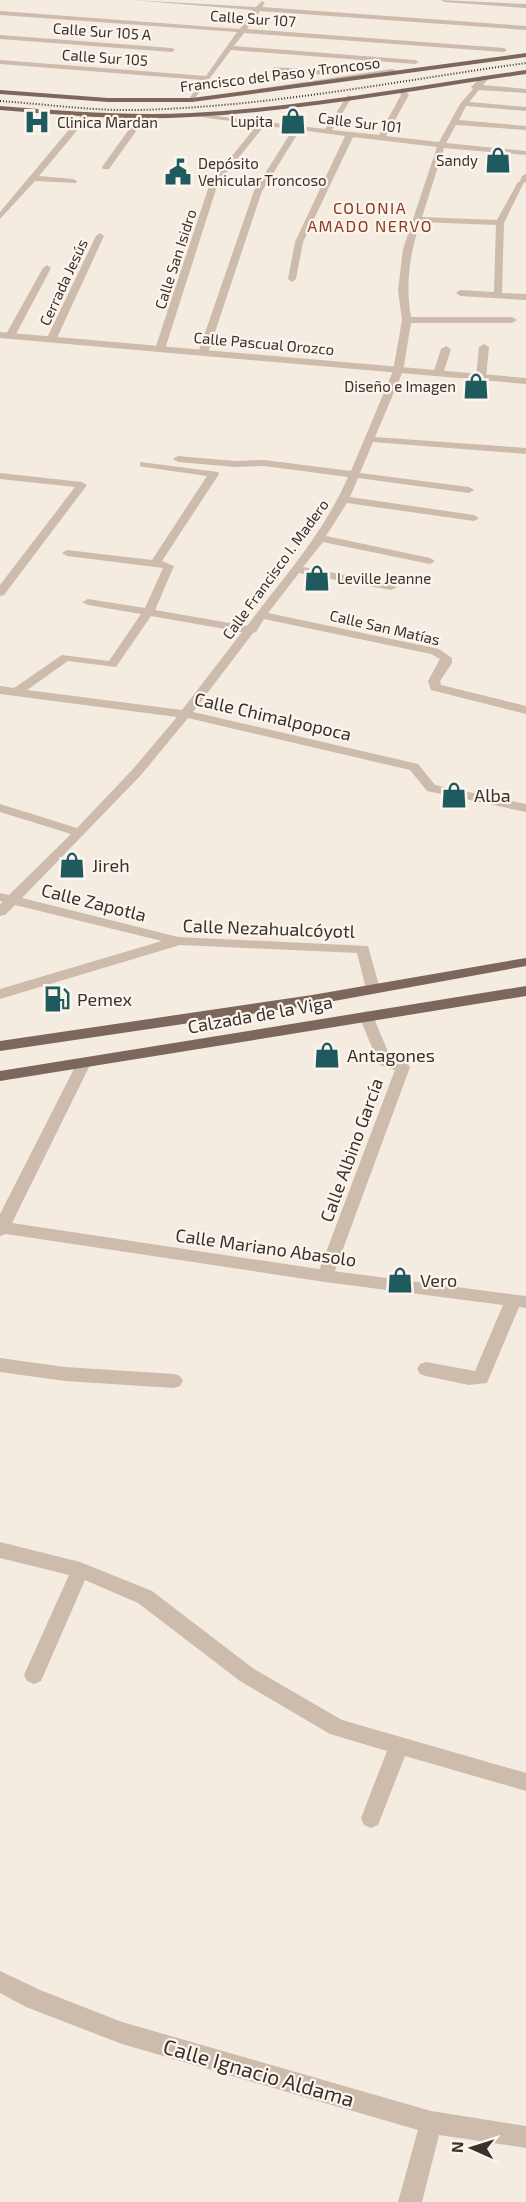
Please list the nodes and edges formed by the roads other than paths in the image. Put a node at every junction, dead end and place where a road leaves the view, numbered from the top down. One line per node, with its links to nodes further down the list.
1 (135, 0): 5 (street)
2 (263, 0): 5 (street)
3 (444, 0): 4 (street)
4 (526, 6)
5 (259, 9): 7 (street); 10 (street)
6 (0, 13): 10 (street, Calle Sur 107)
7 (380, 17): 8 (street); 9 (street)
8 (375, 25)
9 (523, 26): 12 (street)
10 (243, 31): 14 (street, Calle Sur 107); 16 (street)
11 (370, 32): 14 (street)
12 (515, 35)
13 (0, 37): 21 (street, Calle Sur 105 A)
14 (365, 40): 18 (street, Calle Sur 107); 20 (street)
15 (510, 43): 18 (street)
16 (229, 48): 17 (street); 30 (street)
17 (285, 52): 20 (street); 25 (street)
18 (504, 54): 19 (main road, Francisco del Paso y Troncoso); 27 (main road, Francisco del Paso y Troncoso)
19 (526, 55)
20 (354, 57): 23 (street); 29 (street)
21 (165, 58)
22 (0, 62): 28 (street, Calle Sur 105)
23 (415, 62)
24 (159, 66): 28 (street, Calle Sur 105 A)
25 (274, 69): 29 (street); 32 (street)
26 (526, 72): 31 (main road, Francisco del Paso y Troncoso)
27 (399, 73): 29 (street); 32 (main road, Francisco del Paso y Troncoso)
28 (152, 74): 30 (street, Calle Sur 105)
29 (344, 76): 32 (street)
30 (207, 78): 38 (street)
31 (485, 78): 33 (street, Calle Francisco I. Madero); 34 (main road, Francisco del Paso y Troncoso)
32 (302, 85): 38 (main road, Francisco del Paso y Troncoso)
33 (476, 87): 35 (street); 39 (street, Calle Francisco I. Madero)
34 (403, 90): 37 (main road, Francisco del Paso y Troncoso); 51 (street)
35 (526, 91)
36 (0, 92): 38 (main road, Francisco del Paso y Troncoso)
37 (348, 97): 43 (main road, Francisco del Paso y Troncoso); 49 (street)
38 (192, 100)
39 (464, 104): 41 (street); 46 (street, Calle Francisco I. Madero)
40 (1, 109): 42 (main road, Francisco del Paso y Troncoso)
41 (526, 109)
42 (86, 115): 44 (main road, Francisco del Paso y Troncoso); 55 (street)
43 (191, 115): 44 (main road, Francisco del Paso y Troncoso); 45 (street, Calle Sur 101)
44 (143, 116): 54 (street)
45 (263, 122): 47 (street, Calle Sur 101); 73 (street, Calle San Isidro)
46 (453, 122): 48 (street); 52 (street, Calle Francisco I. Madero)
47 (298, 127): 49 (street, Calle Sur 101); 74 (street)
48 (526, 128)
49 (327, 131): 50 (street, Calle Sur 101)
50 (350, 134): 51 (street, Calle Sur 101); 63 (street)
51 (381, 138): 52 (street, Calle Sur 101)
52 (441, 146): 53 (street, Calle Sur 101); 59 (street, Calle Francisco I. Madero)
53 (525, 152)
54 (106, 167)
55 (31, 178): 57 (street); 58 (street)
56 (524, 179): 60 (street)
57 (73, 181)
58 (0, 217)
59 (417, 219): 60 (street); 67 (street, Calle Francisco I. Madero)
60 (500, 223): 65 (street)
61 (100, 236): 70 (street, Cerrada Jesús)
62 (48, 268): 69 (street)
63 (292, 279)
64 (460, 293): 65 (street)
65 (498, 294): 66 (street)
66 (526, 297)
67 (407, 320): 68 (street); 75 (street, Calle Francisco I. Madero)
68 (512, 320)
69 (5, 336): 70 (street, Calle Pascual Orozco)
70 (51, 340): 73 (street, Calle Pascual Orozco)
71 (484, 347): 77 (street)
72 (446, 348): 76 (street)
73 (160, 349): 74 (street, Calle Pascual Orozco)
74 (203, 353): 75 (street, Calle Pascual Orozco)
75 (398, 370): 76 (street, Calle Pascual Orozco); 79 (street, Calle Francisco I. Madero)
76 (438, 374): 77 (street, Calle Pascual Orozco)
77 (481, 377): 78 (street, Calle Pascual Orozco)
78 (526, 381)
79 (369, 439): 80 (street); 83 (street, Calle Francisco I. Madero)
80 (526, 451)
81 (178, 459): 83 (street)
82 (144, 464): 91 (street)
83 (354, 475): 85 (street); 86 (street, Calle Francisco I. Madero)
84 (0, 476): 94 (street)
85 (469, 490)
86 (344, 499): 87 (street); 88 (street, Calle Francisco I. Madero)
87 (474, 518)
88 (320, 538): 90 (street); 92 (street, Calle Francisco I. Madero)
89 (67, 553): 91 (street)
90 (429, 561)
91 (155, 563): 96 (street)
92 (296, 569): 93 (street); 97 (street, Calle Francisco I. Madero)
93 (391, 587)
94 (0, 593)
95 (88, 602): 96 (street)
96 (149, 611): 98 (street); 100 (street)
97 (263, 615): 98 (street, Calle Francisco I. Madero); 101 (street, Calle San Matías)
98 (252, 630): 102 (street, Calle Francisco I. Madero)
99 (0, 690): 100 (street, Calle Chimalpopoca)
100 (16, 692): 102 (street, Calle Chimalpopoca)
101 (526, 710)
102 (185, 714): 104 (street, Calle Chimalpopoca); 105 (street, Calle Francisco I. Madero)
103 (0, 808): 105 (street)
104 (526, 808)
105 (80, 833): 106 (street, Calle Francisco I. Madero)
106 (7, 899): 107 (street, Calle Francisco I. Madero); 108 (street, Calle Zapotla)
107 (0, 912)
108 (179, 941): 110 (street, Calle Nezahualcóyotl); 112 (street, Calle Nezahualcóyotl)
109 (526, 962): 110 (main road, Calzada de la Viga)
110 (373, 989): 113 (main road, Calzada de la Viga)
111 (526, 991): 114 (main road, Calzada de la Viga)
112 (0, 994)
113 (312, 1000): 115 (main road); 116 (main road, Calzada de la Viga)
114 (366, 1016): 115 (main road, Calzada de la Viga); 120 (street, Calle Albino García)
115 (320, 1023): 117 (main road, Calzada de la Viga)
116 (0, 1046)
117 (84, 1063): 118 (main road, Calzada de la Viga); 119 (street)
118 (0, 1076)
119 (1, 1228): 120 (street, Calle Mariano Abasolo)
120 (325, 1276): 121 (street, Calle Mariano Abasolo)
121 (520, 1301): 123 (street)
122 (0, 1365): 124 (street)
123 (426, 1369)
124 (174, 1381)
125 (0, 1550): 126 (street)
126 (80, 1570): 127 (street); 128 (street)
127 (34, 1675)
128 (399, 1745): 129 (street); 130 (street)
129 (526, 1782)
130 (371, 1818)
131 (0, 1982): 132 (street, Calle Ignacio Aldama)
132 (431, 2122): 133 (street, Calle Ignacio Aldama); 134 (street)
133 (526, 2137)
134 (410, 2202)

